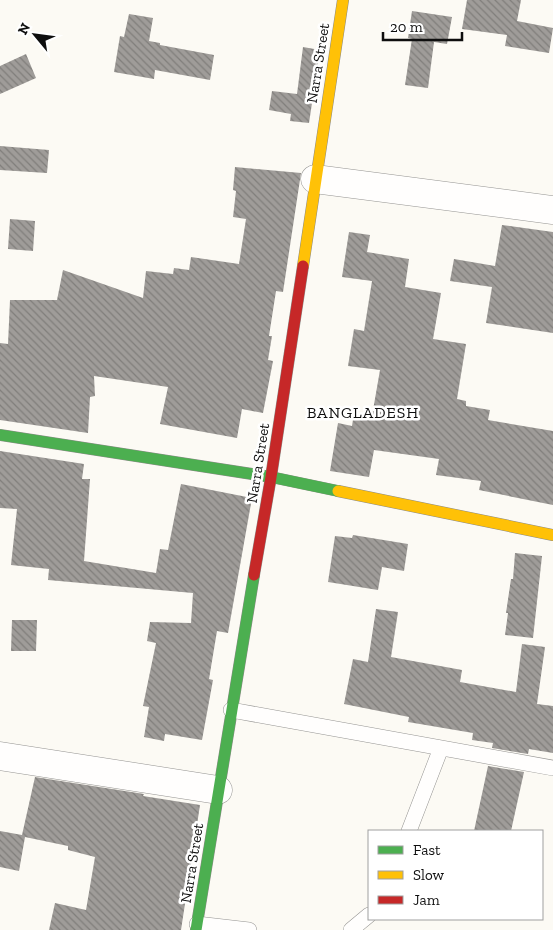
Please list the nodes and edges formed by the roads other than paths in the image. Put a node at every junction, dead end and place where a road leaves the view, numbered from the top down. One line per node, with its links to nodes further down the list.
1 (343, 0): 2 (street, Narra Street)
2 (315, 179): 3 (street); 5 (street, Narra Street)
3 (553, 210)
4 (0, 435): 5 (street)
5 (271, 478): 6 (street); 7 (street, Narra Street)
6 (553, 535)
7 (231, 710): 8 (lane); 11 (street, Narra Street)
8 (441, 748): 10 (lane); 12 (lane)
9 (0, 756): 11 (street)
10 (553, 768)
11 (218, 790): 14 (street, Narra Street)
12 (410, 830)
13 (368, 916): 16 (lane)
14 (197, 927): 15 (lane)
15 (249, 930)
16 (351, 930)

